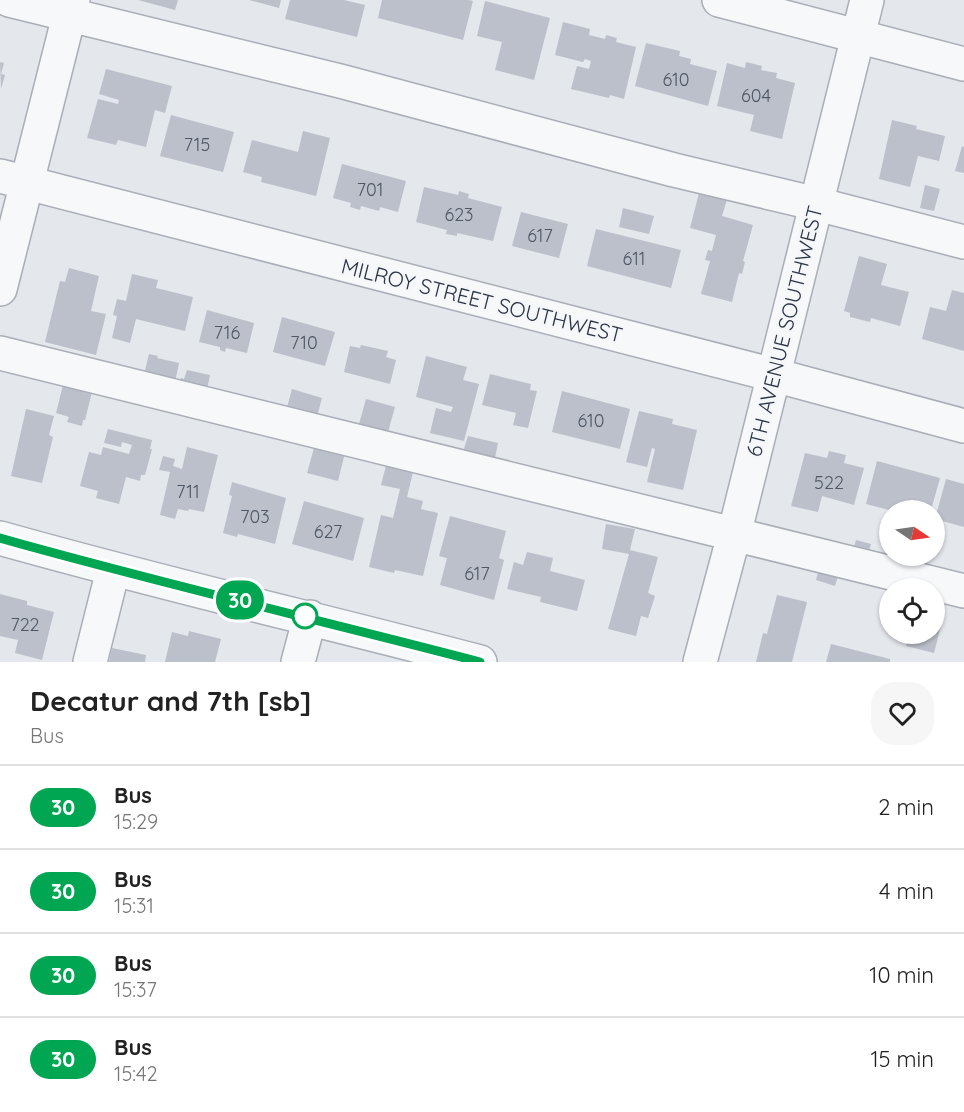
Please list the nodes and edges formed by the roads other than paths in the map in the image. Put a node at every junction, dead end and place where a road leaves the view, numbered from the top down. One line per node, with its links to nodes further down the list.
1 (9, 0): 4 (street)
2 (719, 0): 5 (street)
3 (867, 0): 5 (street, 6TH AVENUE SOUTHWEST)
4 (71, 8): 7 (street); 8 (street)
5 (858, 36): 6 (street); 8 (street, 6TH AVENUE SOUTHWEST)
6 (964, 63)
7 (13, 180): 10 (street); 12 (street, MILROY STREET SOUTHWEST)
8 (817, 204): 9 (street); 12 (street, 6TH AVENUE SOUTHWEST)
9 (964, 242)
10 (0, 289)
11 (0, 353): 14 (street)
12 (774, 375): 13 (street, MILROY STREET SOUTHWEST); 14 (street, 6TH AVENUE SOUTHWEST)
13 (964, 426)
14 (734, 535): 17 (street); 22 (street, 6TH AVENUE SOUTHWEST)
15 (0, 538): 16 (street)
16 (113, 570): 18 (street); 19 (street)
17 (964, 591)
18 (310, 617): 20 (street); 21 (street)
19 (90, 662)
20 (298, 662)
21 (480, 662)
22 (700, 662)

